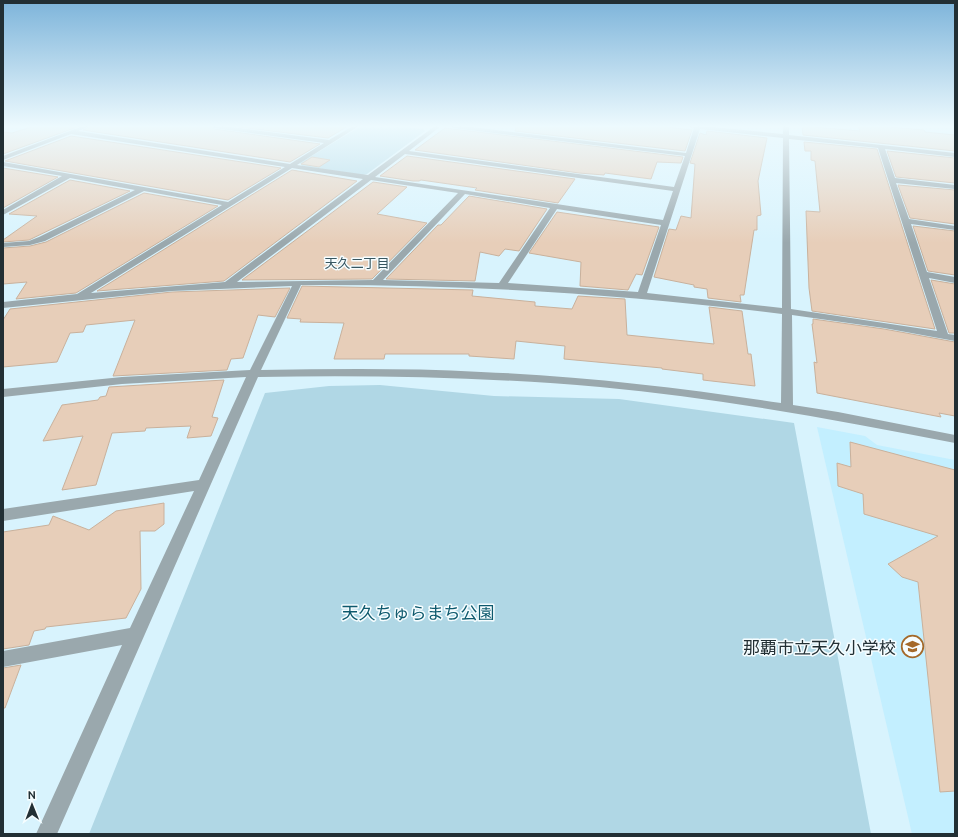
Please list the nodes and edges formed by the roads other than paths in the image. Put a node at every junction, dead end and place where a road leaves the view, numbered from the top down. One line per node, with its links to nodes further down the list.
1 (9, 165): 9 (street)
2 (285, 165): 8 (street)
3 (386, 165): 10 (street)
4 (500, 165): 14 (street)
5 (685, 165): 14 (street)
6 (786, 165): 32 (street)
7 (887, 165): 11 (street)
8 (291, 166): 10 (street); 16 (street)
9 (68, 176): 13 (street); 18 (street)
10 (369, 178): 15 (street); 27 (street)
11 (892, 180): 12 (street); 19 (street)
12 (955, 188)
13 (142, 189): 16 (street); 22 (street)
14 (677, 189): 20 (street)
15 (462, 193): 17 (street); 25 (street)
16 (229, 204): 30 (street)
17 (554, 207): 20 (street); 28 (street)
18 (3, 212)
19 (906, 221): 21 (street); 23 (street)
20 (666, 223): 29 (street)
21 (955, 228)
22 (3, 245)
23 (923, 274): 24 (street); 33 (street)
24 (955, 280)
25 (376, 282): 26 (street); 28 (street)
26 (297, 284): 27 (street); 35 (street)
27 (227, 285): 30 (street)
28 (502, 285): 29 (street)
29 (642, 295): 32 (street)
30 (79, 297): 31 (street)
31 (3, 305)
32 (787, 311): 33 (street); 37 (street)
33 (944, 336): 34 (street)
34 (955, 338)
35 (254, 373): 36 (street); 37 (street); 39 (street)
36 (3, 393)
37 (787, 407): 38 (street)
38 (955, 439)
39 (203, 484): 40 (street); 41 (street)
40 (3, 515)
41 (136, 635): 42 (street); 43 (street)
42 (3, 660)
43 (46, 834)

